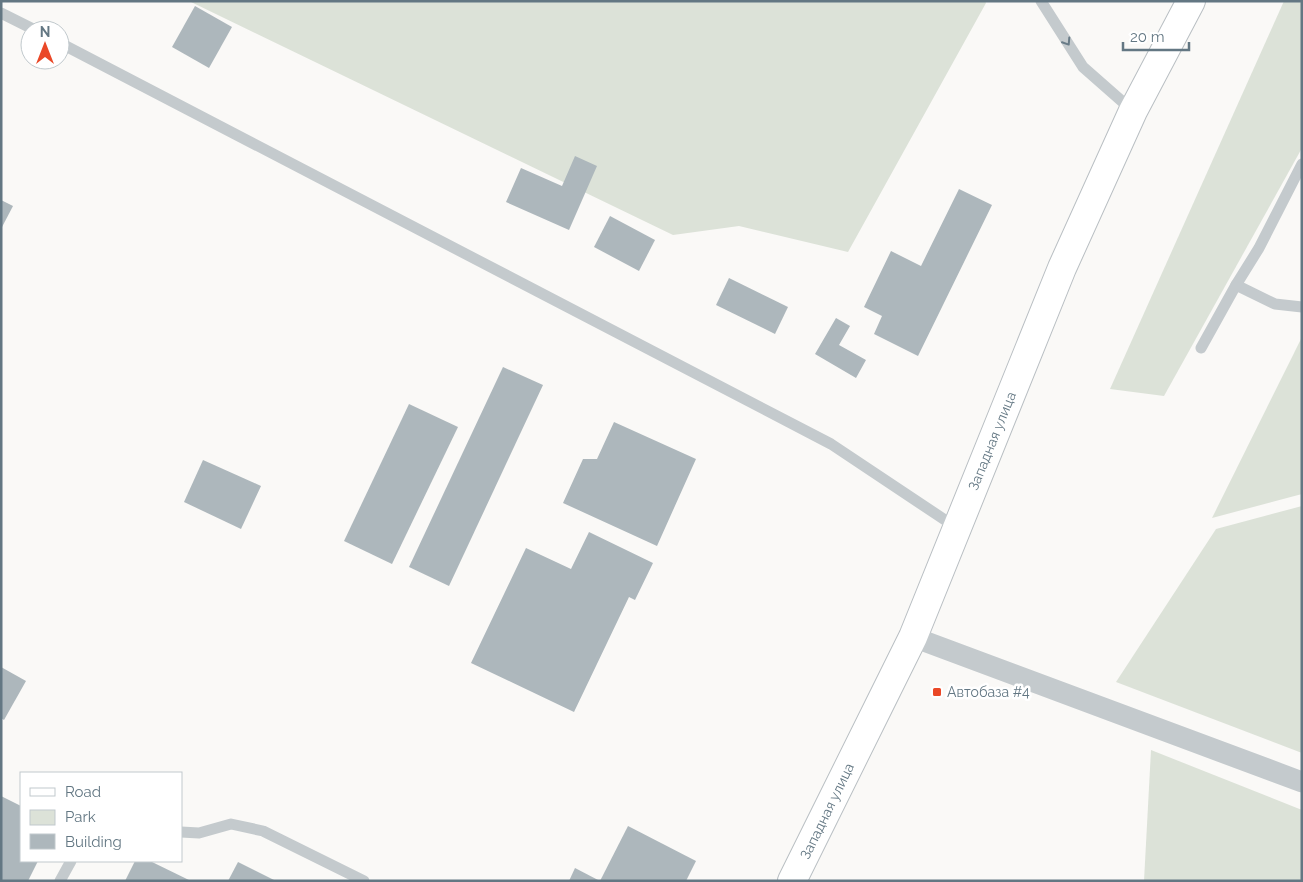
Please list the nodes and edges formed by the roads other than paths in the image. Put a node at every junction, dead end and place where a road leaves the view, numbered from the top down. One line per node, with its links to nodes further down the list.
1 (1041, 1): 6 (lane, one-way to 6)
2 (1190, 1): 6 (main road, Западная улица)
3 (1, 12): 4 (lane)
4 (20, 22)
5 (70, 48): 11 (lane)
6 (1133, 111): 11 (main road, Западная улица)
7 (1302, 164): 8 (lane)
8 (1236, 285): 9 (lane); 10 (lane)
9 (1302, 307)
10 (1202, 348)
11 (957, 528): 12 (main road, Западная улица)
12 (913, 637): 13 (street); 18 (main road, Западная улица)
13 (1302, 782)
14 (182, 832): 17 (lane)
15 (70, 862): 16 (lane)
16 (60, 881)
17 (364, 881)
18 (792, 881)

